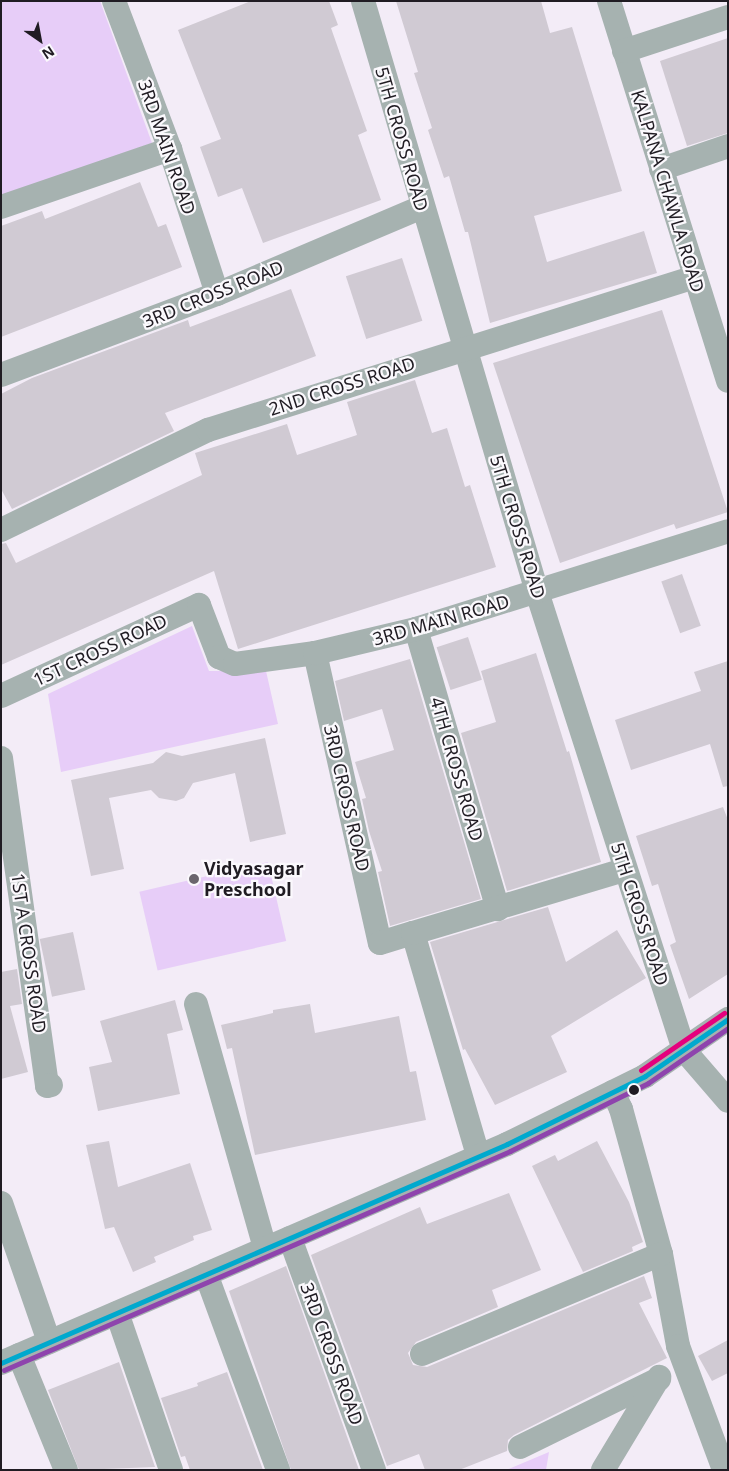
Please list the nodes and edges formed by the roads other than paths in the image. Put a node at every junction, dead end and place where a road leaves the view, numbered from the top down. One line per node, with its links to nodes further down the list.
1 (114, 1): 7 (street, 3RD MAIN ROAD)
2 (363, 1): 10 (street, 5TH CROSS ROAD)
3 (609, 1): 5 (street, KALPANA CHAWLA ROAD)
4 (728, 17): 5 (street)
5 (624, 52): 8 (street, KALPANA CHAWLA ROAD)
6 (728, 146): 8 (street)
7 (170, 149): 9 (street); 12 (street, 3RD MAIN ROAD)
8 (661, 169): 11 (street, KALPANA CHAWLA ROAD)
9 (1, 207)
10 (422, 207): 12 (street, 3RD CROSS ROAD); 14 (street, 5TH CROSS ROAD)
11 (695, 277): 13 (street, KALPANA CHAWLA ROAD); 14 (street, 2ND CROSS ROAD)
12 (217, 294): 15 (street, 3RD CROSS ROAD)
13 (719, 324): 16 (street, KALPANA CHAWLA ROAD)
14 (464, 347): 17 (street, 2ND CROSS ROAD); 19 (street, 5TH CROSS ROAD)
15 (1, 375)
16 (728, 381)
17 (1, 530)
18 (728, 531): 19 (street, 3RD MAIN ROAD)
19 (537, 592): 20 (street, 3RD MAIN ROAD); 25 (street, 5TH CROSS ROAD)
20 (416, 629): 21 (street, 3RD MAIN ROAD); 26 (street, 4TH CROSS ROAD)
21 (315, 654): 22 (street, 3RD MAIN ROAD); 27 (street, 3RD CROSS ROAD)
22 (235, 664): 23 (street, 1ST CROSS ROAD)
23 (1, 696)
24 (1, 758): 31 (street, 1ST A CROSS ROAD)
25 (625, 870): 26 (street); 30 (street, 5TH CROSS ROAD)
26 (498, 909): 27 (street)
27 (413, 933): 34 (street)
28 (196, 1004): 37 (street)
29 (728, 1019): 30 (street)
30 (684, 1050): 32 (street); 33 (street)
31 (51, 1085)
32 (613, 1092): 34 (street); 38 (street)
33 (728, 1100)
34 (478, 1156): 36 (street)
35 (1, 1203): 41 (street)
36 (290, 1238): 37 (street); 50 (street, 3RD CROSS ROAD)
37 (265, 1248): 39 (street)
38 (661, 1254): 42 (street); 43 (street)
39 (206, 1274): 40 (street); 49 (street)
40 (117, 1313): 41 (street); 48 (street)
41 (50, 1342): 44 (street)
42 (678, 1346): 45 (street); 52 (street)
43 (422, 1354)
44 (10, 1359): 47 (street)
45 (659, 1379): 46 (street); 51 (street)
46 (520, 1448)
47 (66, 1470)
48 (171, 1470)
49 (278, 1470)
50 (374, 1470)
51 (603, 1470)
52 (724, 1470)

